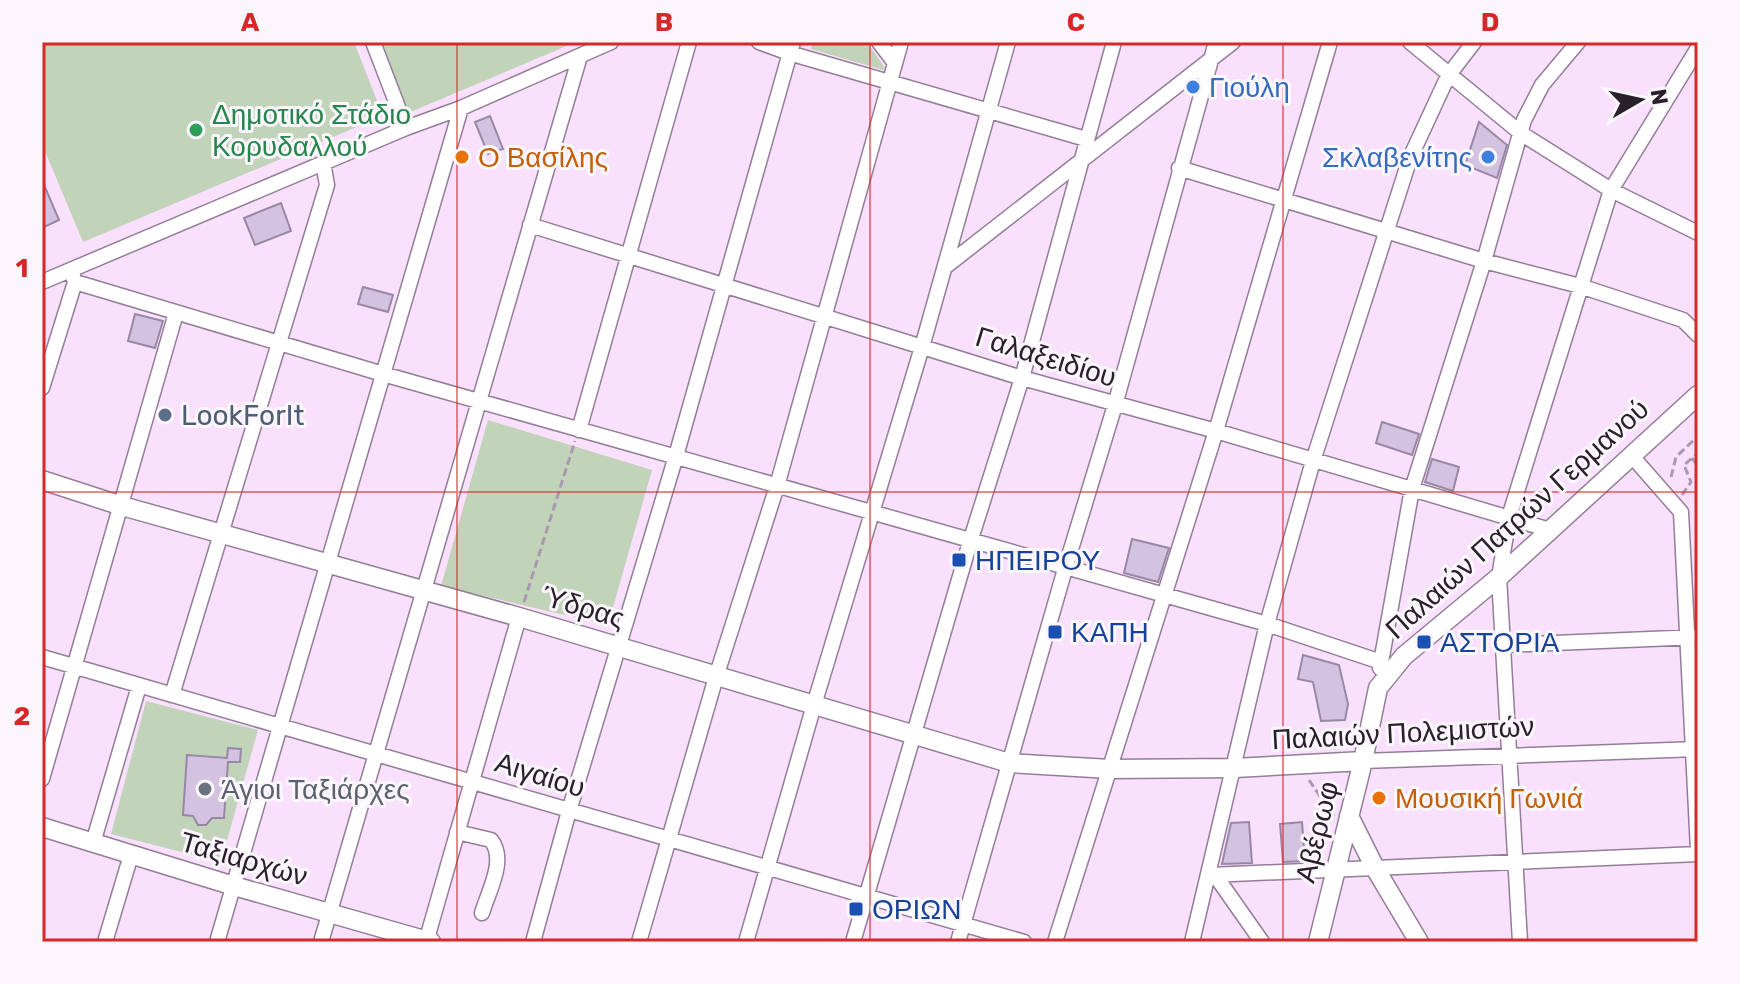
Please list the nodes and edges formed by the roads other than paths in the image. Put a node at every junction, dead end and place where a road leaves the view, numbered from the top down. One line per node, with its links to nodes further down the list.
1 (373, 42): 24 (street)
2 (611, 42): 17 (street)
3 (689, 42): 35 (street)
4 (759, 42): 15 (street)
5 (879, 42): 19 (street)
6 (901, 42): 19 (street)
7 (1008, 42): 23 (street)
8 (1114, 42): 26 (street)
9 (1216, 42): 18 (street)
10 (1233, 42): 18 (street)
11 (1330, 42): 31 (street)
12 (1410, 42): 20 (street)
13 (1474, 42): 20 (street)
14 (1578, 42): 25 (street)
15 (791, 48): 21 (street); 40 (street)
16 (1698, 48): 30 (street)
17 (580, 56): 22 (street); 32 (street)
18 (1210, 60): 27 (street); 29 (street)
19 (895, 63): 21 (street)
20 (1448, 76): 25 (street); 33 (street)
21 (890, 81): 23 (street); 43 (street)
22 (461, 108): 24 (street); 47 (street)
23 (988, 111): 26 (street); 37 (street)
24 (406, 128): 28 (street)
25 (1522, 134): 30 (street); 36 (street)
26 (1086, 139): 27 (street)
27 (1080, 161): 37 (street); 48 (street)
28 (323, 162): 38 (street); 45 (street)
29 (1179, 168): 31 (street); 52 (street)
30 (1611, 190): 34 (street); 41 (street)
31 (1284, 199): 33 (street); 54 (street)
32 (530, 225): 35 (street, Γαλαξειδίου); 51 (street)
33 (1387, 229): 36 (street); 57 (street)
34 (1698, 233)
35 (629, 255): 40 (street, Γαλαξειδίου); 53 (street)
36 (1484, 261): 41 (street); 60 (street)
37 (945, 267): 46 (street)
38 (73, 276): 39 (street); 42 (street); 49 (street)
39 (42, 282)
40 (725, 285): 43 (street, Γαλαξειδίου); 56 (street)
41 (1580, 286): 44 (street); 63 (street)
42 (176, 313): 45 (street); 61 (street)
43 (823, 317): 46 (street, Γαλαξειδίου); 59 (street)
44 (1698, 335)
45 (279, 344): 47 (street); 66 (street)
46 (922, 347): 48 (street, Γαλαξειδίου); 62 (street)
47 (383, 374): 51 (street); 69 (street)
48 (1022, 378): 52 (street, Γαλαξειδίου); 68 (street)
49 (42, 388)
50 (1698, 395): 55 (street, Παλαιών Πατρών Γερμανού)
51 (479, 399): 53 (street); 72 (street)
52 (1115, 405): 54 (street, Γαλαξειδίου); 70 (street)
53 (579, 430): 56 (street)
54 (1216, 431): 57 (street, Γαλαξειδίου); 73 (street)
55 (1631, 455): 65 (street, Παλαιών Πατρών Γερμανού); 67 (street)
56 (676, 456): 59 (street); 78 (street)
57 (1313, 461): 60 (street, Γαλαξειδίου); 75 (street)
58 (42, 480): 61 (street, Ύδρας)
59 (777, 486): 62 (street); 82 (street)
60 (1412, 489): 63 (street, Γαλαξειδίου); 80 (street)
61 (122, 506): 66 (street, Ύδρας); 81 (street)
62 (873, 513): 68 (street); 86 (street)
63 (1509, 517): 65 (street, Γαλαξειδίου); 71 (street)
64 (1698, 529): 67 (street)
65 (1550, 530): 71 (street, Παλαιών Πατρών Γερμανού)
66 (220, 533): 69 (street, Ύδρας); 85 (street)
67 (1683, 540): 76 (street)
68 (970, 542): 70 (street); 88 (street)
69 (328, 564): 72 (street, Ύδρας); 87 (street)
70 (1065, 569): 73 (street); 93 (street)
71 (1499, 577): 77 (street); 84 (street, Παλαιών Πατρών Γερμανού)
72 (423, 590): 74 (street, Ύδρας); 90 (street)
73 (1164, 595): 75 (street); 95 (street)
74 (519, 617): 78 (street, Ύδρας); 97 (street)
75 (1267, 624): 80 (street); 94 (street)
76 (1692, 637): 77 (street); 89 (street)
77 (1503, 645): 91 (street)
78 (618, 647): 82 (street, Ύδρας); 98 (street)
79 (42, 657): 81 (street, Αιγαίου)
80 (1381, 662): 84 (street)
81 (73, 666): 83 (street, Αιγαίου); 96 (street)
82 (716, 677): 86 (street, Ύδρας); 102 (street)
83 (139, 686): 85 (street, Αιγαίου); 103 (street)
84 (1378, 688): 92 (street, Αβέρωφ)
85 (172, 695): 87 (street, Αιγαίου)
86 (814, 705): 88 (street, Ύδρας); 107 (street)
87 (281, 726): 90 (street, Αιγαίου); 111 (street)
88 (914, 734): 93 (street, Ύδρας); 112 (street)
89 (1696, 749): 91 (street, Παλαιών Πολεμιστών); 104 (street)
90 (376, 754): 97 (street, Αιγαίου); 113 (street)
91 (1509, 755): 92 (street, Παλαιών Πολεμιστών); 106 (street)
92 (1363, 761): 94 (street, Παλαιών Πολεμιστών); 99 (street, Αβέρωφ)
93 (1009, 763): 95 (street, Ύδρας); 115 (street)
94 (1235, 768): 95 (street, Παλαιών Πολεμιστών); 110 (street)
95 (1110, 769): 126 (street)
96 (42, 779)
97 (470, 781): 98 (street, Αιγαίου); 101 (street)
98 (569, 811): 102 (street, Αιγαίου); 120 (street)
99 (1347, 825): 108 (street); 109 (street, Αβέρωφ)
100 (42, 827): 103 (street, Ταξιαρχών)
101 (457, 832): 114 (street); 119 (street)
102 (670, 839): 107 (street, Αιγαίου); 121 (street)
103 (93, 843): 105 (street, Ταξιαρχών)
104 (1698, 852): 106 (street)
105 (131, 855): 111 (street, Ταξιαρχών); 116 (street)
106 (1515, 862): 108 (street); 131 (street)
107 (767, 868): 112 (street, Αιγαίου); 122 (street)
108 (1375, 868): 109 (street); 130 (street)
109 (1336, 869): 110 (street); 129 (street, Αβέρωφ)
110 (1212, 875): 127 (street); 128 (street)
111 (234, 886): 113 (street, Ταξιαρχών); 117 (street)
112 (866, 898): 115 (street, Αιγαίου); 123 (street)
113 (329, 913): 118 (street); 119 (street, Ταξιαρχών)
114 (482, 913)
115 (963, 925): 124 (street); 125 (street, Αιγαίου)
116 (105, 942)
117 (217, 942)
118 (321, 942)
119 (428, 942)
120 (533, 942)
121 (639, 942)
122 (746, 942)
123 (853, 942)
124 (958, 942)
125 (1024, 942)
126 (1055, 942)
127 (1192, 942)
128 (1262, 942)
129 (1318, 942)
130 (1419, 942)
131 (1520, 942)

